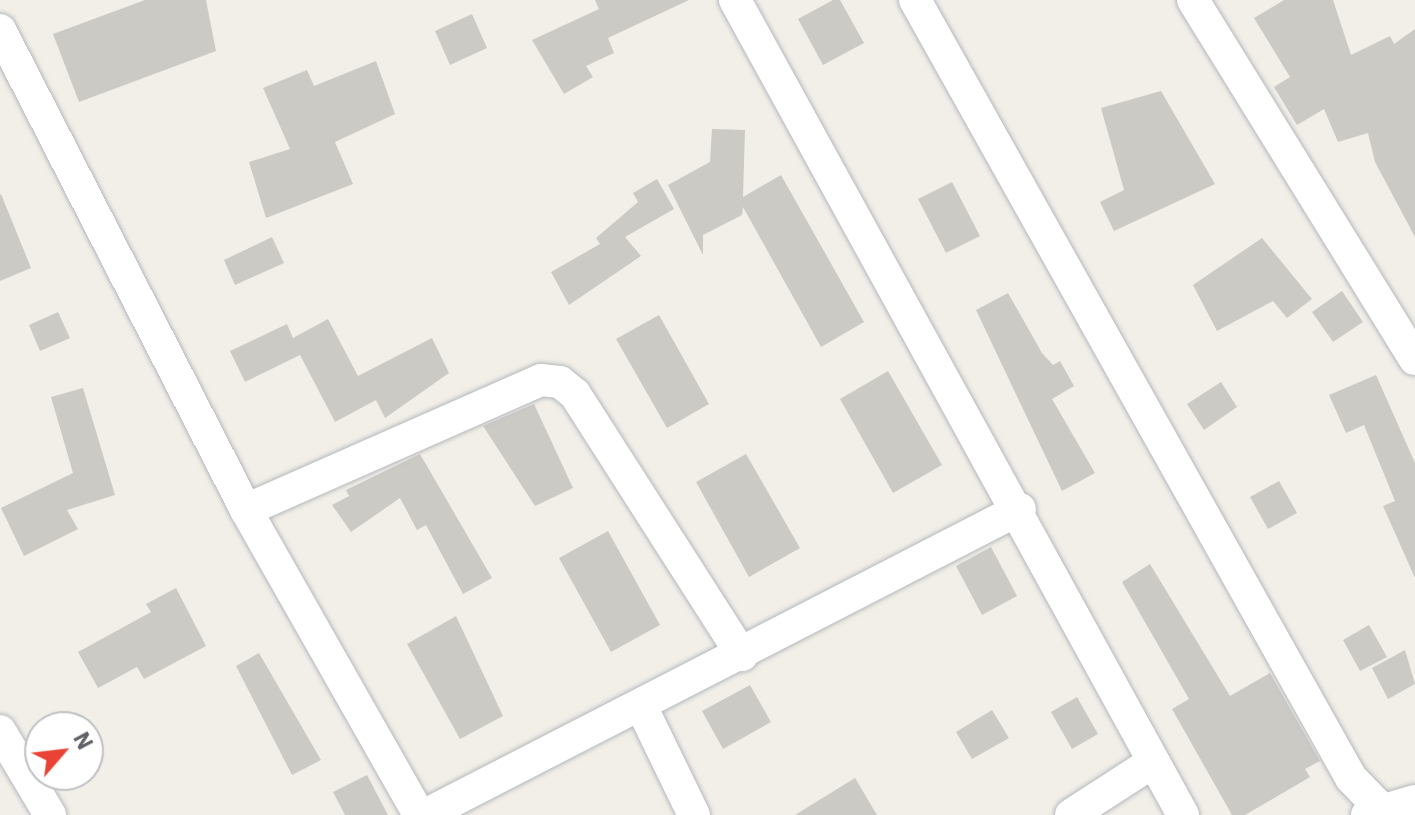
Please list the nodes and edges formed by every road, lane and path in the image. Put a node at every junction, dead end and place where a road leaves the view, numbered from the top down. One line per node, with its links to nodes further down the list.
1 (735, 0): 6 (street)
2 (915, 0): 13 (street)
3 (1193, 0): 5 (street)
4 (0, 30): 7 (street)
5 (1415, 359)
6 (1020, 509): 8 (street); 11 (street)
7 (246, 510): 8 (street); 15 (street)
8 (742, 655): 9 (street)
9 (642, 708): 15 (street); 16 (street)
10 (0, 731): 14 (street)
11 (1153, 762): 17 (street); 18 (street)
12 (1415, 801): 13 (street)
13 (1379, 813)
14 (50, 815)
15 (422, 815)
16 (694, 815)
17 (1071, 815)
18 (1183, 815)

